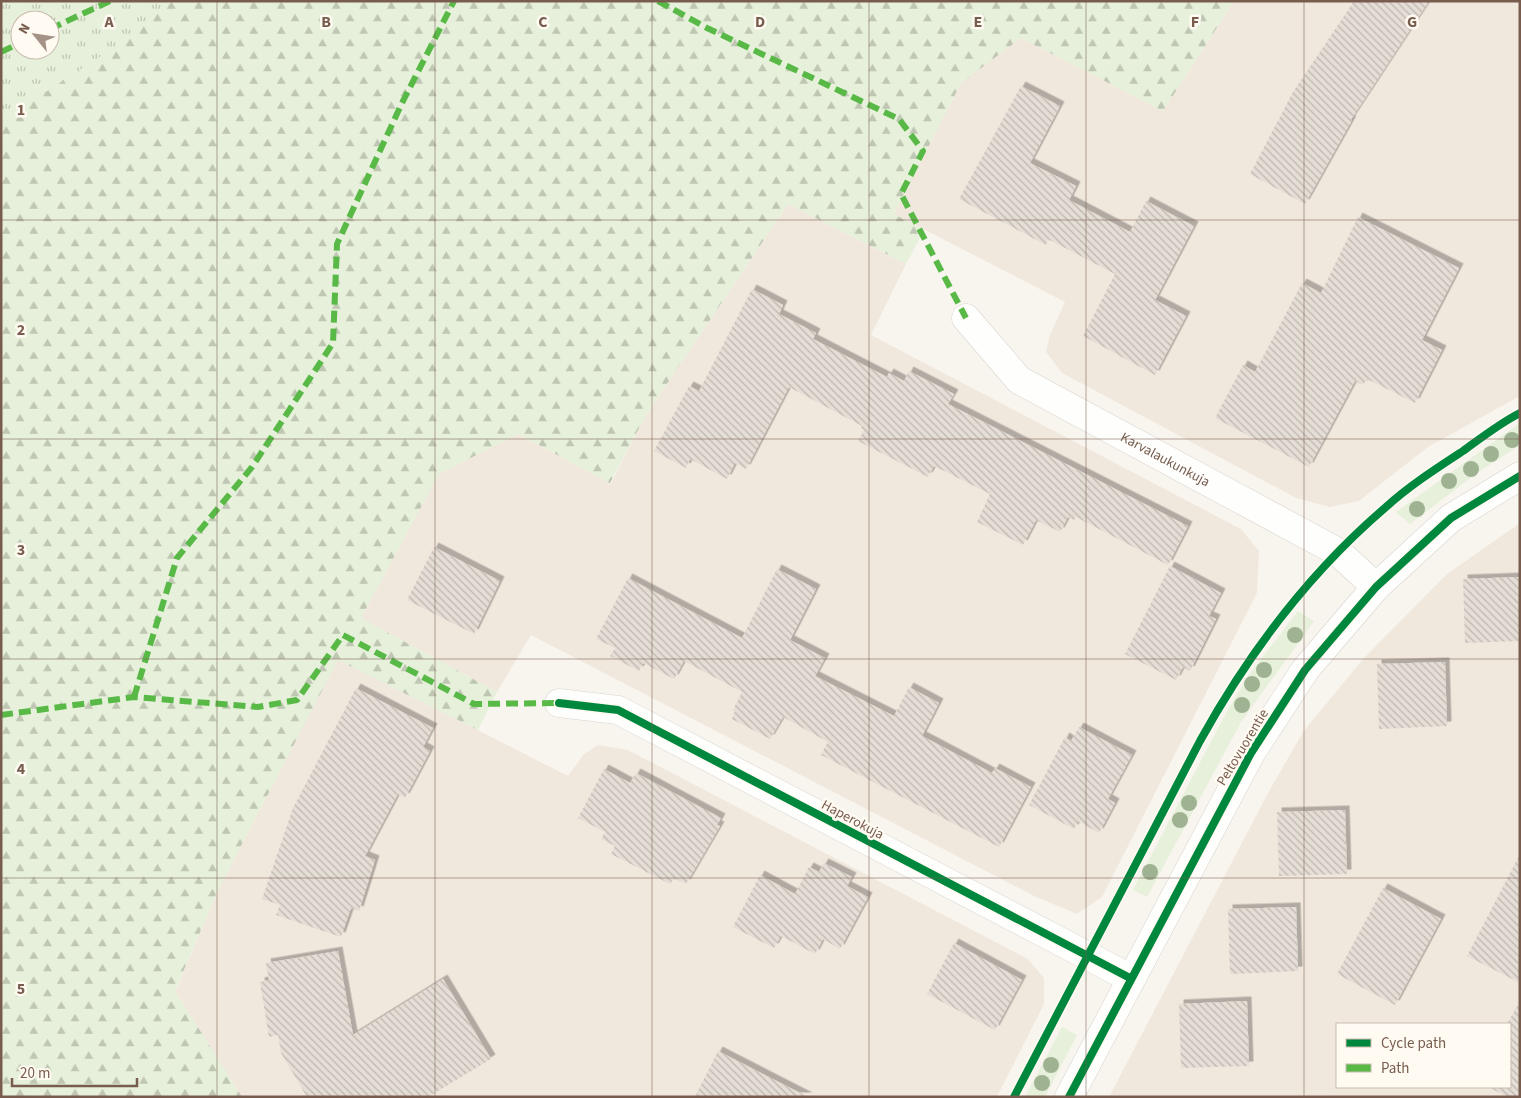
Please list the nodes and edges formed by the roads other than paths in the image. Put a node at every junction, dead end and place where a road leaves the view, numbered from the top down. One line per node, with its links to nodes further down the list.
1 (966, 318): 3 (street, Karvalaukunkuja)
2 (1520, 476): 3 (street, Peltovuorentie)
3 (1376, 587): 5 (street, Peltovuorentie)
4 (559, 704): 5 (street, Haperokuja)
5 (1130, 978): 6 (street, Peltovuorentie)
6 (1069, 1097)

